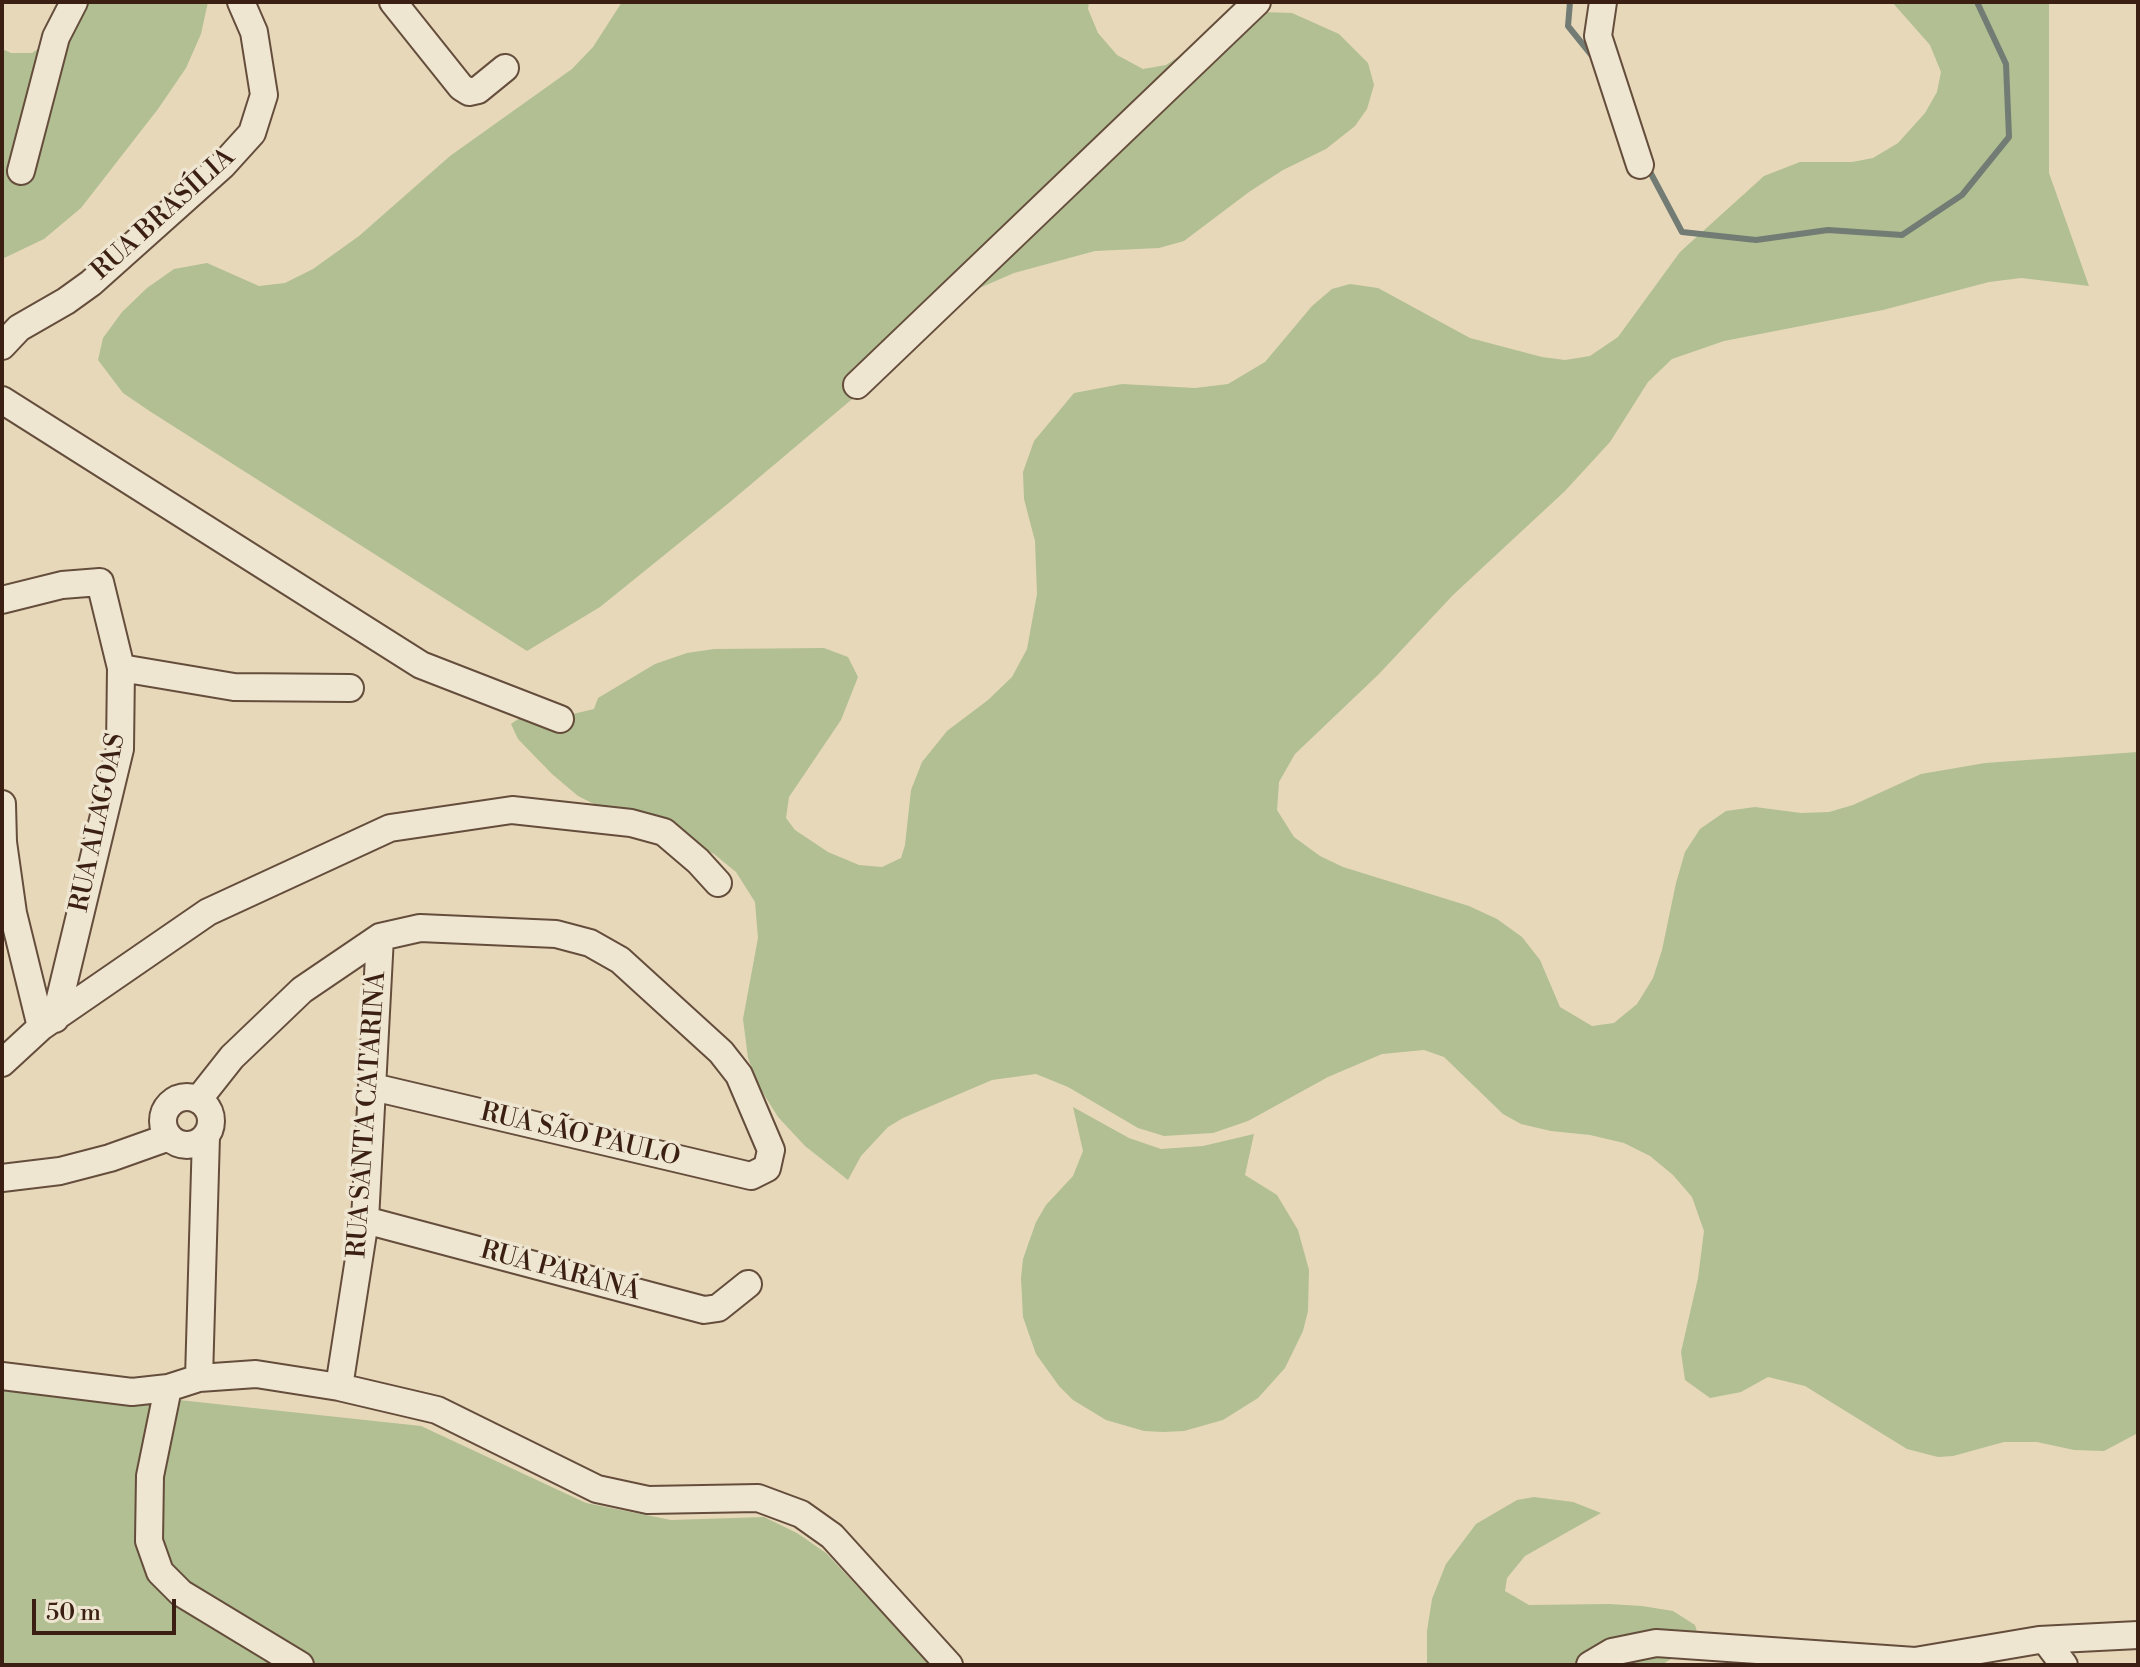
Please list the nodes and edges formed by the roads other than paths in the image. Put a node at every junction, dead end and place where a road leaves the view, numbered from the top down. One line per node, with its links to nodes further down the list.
1 (74, 2): 8 (street)
2 (241, 2): 9 (street, RUA BRASÍLIA)
3 (393, 2): 6 (street)
4 (1257, 2): 10 (street)
5 (1603, 2): 7 (street)
6 (505, 68)
7 (1640, 165)
8 (21, 171)
9 (2, 346)
10 (857, 385)
11 (2, 400): 15 (street)
12 (2, 600): 13 (street, RUA ALAGOAS)
13 (121, 668): 14 (street); 20 (street, RUA ALAGOAS)
14 (350, 688)
15 (560, 719)
16 (2, 804): 18 (street)
17 (718, 883): 20 (street)
18 (7, 916): 20 (street)
19 (380, 937): 22 (street, RUA SANTA CATARINA); 22 (street, RUA SÃO PAULO); 23 (street)
20 (48, 1023): 21 (street)
21 (2, 1063)
22 (373, 1087): 27 (street, RUA SANTA CATARINA)
23 (198, 1100): 24 (street); 25 (street)
24 (206, 1136): 25 (street); 30 (street)
25 (169, 1137): 26 (street)
26 (2, 1178)
27 (365, 1220): 28 (street, RUA PARANÁ); 31 (street, RUA SANTA CATARINA)
28 (748, 1284)
29 (2, 1376): 32 (street)
30 (199, 1378): 31 (street); 32 (street)
31 (339, 1387): 36 (street)
32 (168, 1388): 35 (street)
33 (2138, 1635): 34 (street)
34 (2045, 1640): 37 (street); 38 (street)
35 (300, 1665)
36 (949, 1665)
37 (1590, 1665)
38 (2064, 1665)

